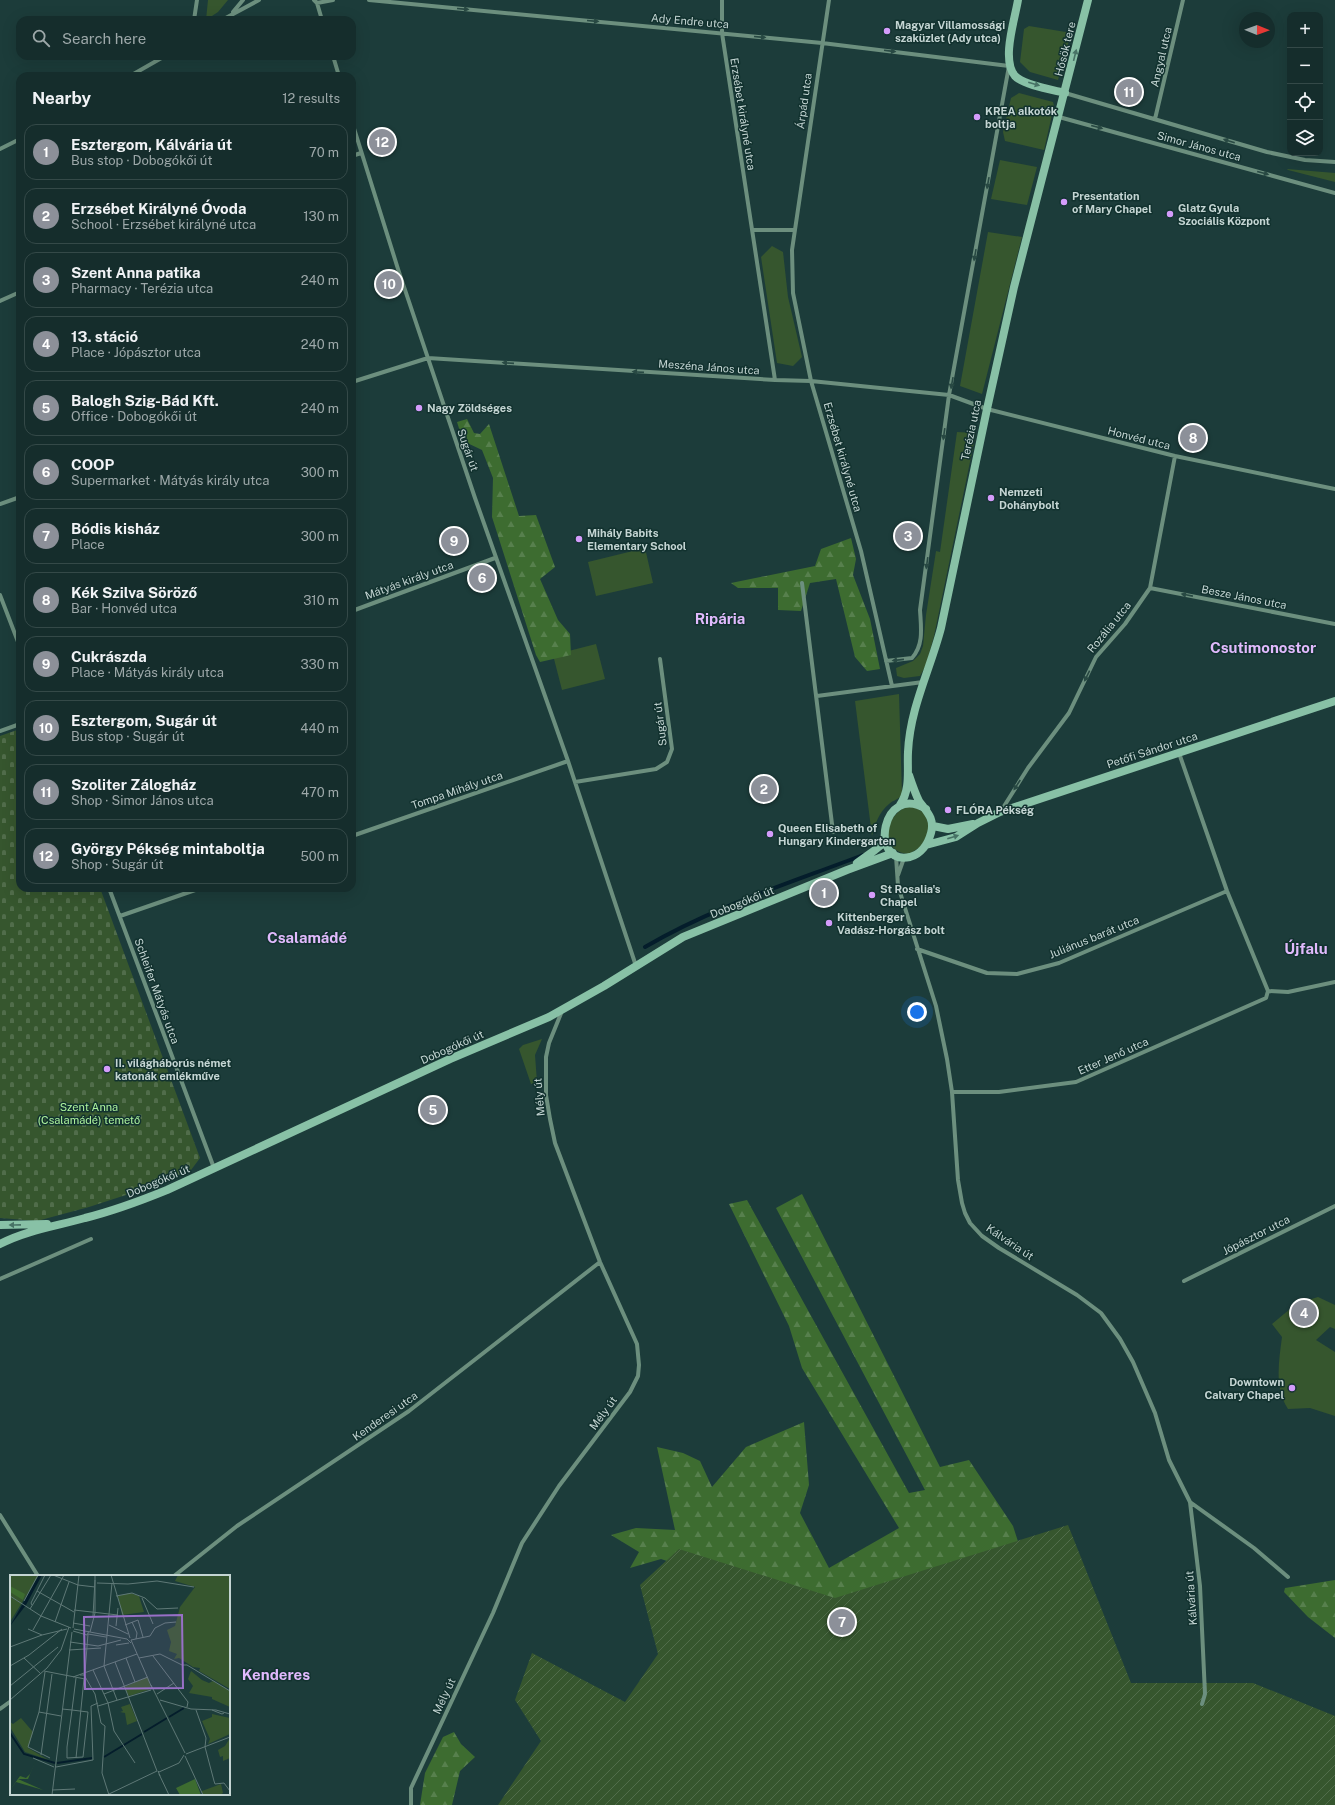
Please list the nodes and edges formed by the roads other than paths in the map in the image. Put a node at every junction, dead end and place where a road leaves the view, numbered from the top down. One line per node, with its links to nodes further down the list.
1 (197, 0): 14 (street)
2 (243, 0): 13 (street)
3 (259, 0): 13 (street)
4 (309, 0): 12 (street)
5 (333, 0): 12 (street)
6 (369, 0): 17 (street, Ady Endre utca, one-way to 17)
7 (722, 0): 17 (street, Erzsébet királyné utca)
8 (829, 0): 18 (street, Árpád utca)
9 (1018, 0): 21 (main road)
10 (1088, 0): 24 (main road, Hősök tere, one-way to 10)
11 (1183, 0): 26 (street, Angyal utca)
12 (315, 1): 16 (street)
13 (232, 13): 15 (street)
14 (195, 16)
15 (228, 16)
16 (321, 16)
17 (722, 33): 18 (street, Ady Endre utca, one-way to 18); 35 (street, Erzsébet királyné utca)
18 (822, 42): 21 (street, Ady Endre utca, one-way to 21); 34 (street, Árpád utca)
19 (158, 60): 22 (street)
20 (334, 60): 23 (street)
21 (1009, 66): 24 (main road, Hősök tere, one-way to 24); 43 (street, one-way to 43)
22 (137, 72)
23 (337, 72)
24 (1065, 93): 25 (main road, Terézia utca); 26 (street, Simor János utca)
25 (1059, 117): 33 (street, Simor János utca, one-way to 33); 44 (main road, Terézia utca)
26 (1155, 119): 32 (street, Simor János utca, one-way to 26)
27 (356, 136): 30 (street, Sugár út)
28 (16, 141): 29 (street)
29 (0, 149)
30 (361, 153): 31 (street); 39 (street, Sugár út)
31 (356, 155)
32 (1335, 162)
33 (1335, 193)
34 (798, 204): 36 (street, Erzsébet királyné utca)
35 (753, 230): 36 (street); 40 (street, Erzsébet királyné utca)
36 (795, 230): 42 (street, Erzsébet királyné utca)
37 (16, 294): 38 (street)
38 (0, 301)
39 (428, 358): 40 (street, Meszéna János utca, one-way to 39); 41 (street); 49 (street, Sugár út)
40 (775, 380): 42 (street, Meszéna János utca)
41 (356, 381)
42 (811, 381): 43 (street, Meszéna János utca); 57 (street, Erzsébet királyné utca)
43 (949, 395): 44 (street, Meszéna János utca); 57 (street, one-way to 57)
44 (987, 409): 45 (street, Honvéd utca); 58 (main road, Terézia utca)
45 (1174, 456): 46 (street, Honvéd utca); 51 (street, Rozália utca)
46 (1335, 489)
47 (16, 498): 48 (street)
48 (0, 504)
49 (495, 558): 53 (street, Mátyás király utca); 65 (street, Sugár út)
50 (802, 583): 60 (street)
51 (1150, 588): 54 (street, Besze János utca, one-way to 51); 70 (street, Rozália utca, one-way to 70)
52 (0, 595): 55 (street)
53 (356, 610)
54 (1335, 624)
55 (16, 637)
56 (660, 659): 67 (street, Sugár út)
57 (886, 661): 59 (street, Erzsébet királyné utca)
58 (923, 682): 59 (street); 66 (main road, Terézia utca)
59 (892, 686): 60 (street)
60 (817, 696): 73 (street)
61 (1335, 701): 64 (main road, Petőfi Sándor utca)
62 (16, 725): 63 (street)
63 (0, 731)
64 (1179, 752): 70 (main road, Petőfi Sándor utca); 80 (street)
65 (568, 761): 67 (street, Sugár út); 74 (street, Tompa Mihály utca)
66 (908, 772): 68 (main road, Terézia utca); 69 (main road, Terézia utca)
67 (576, 782): 85 (street, Sugár út)
68 (900, 806): 69 (main road); 75 (main road)
69 (926, 809): 72 (main road)
70 (1000, 812): 71 (main road, Petőfi Sándor utca)
71 (978, 823): 72 (main road, Petőfi Sándor utca); 76 (main road, Petőfi Sándor utca, one-way to 71)
72 (933, 826): 76 (main road)
73 (833, 832)
74 (356, 835)
75 (885, 842): 77 (main road); 78 (main road, Dobogókői út)
76 (926, 845): 77 (main road)
77 (898, 856): 78 (main road, Dobogókői út); 79 (street, Kálvária út); 79 (street)
78 (847, 870): 85 (main road, Dobogókői út)
79 (897, 880): 84 (street, Kálvária út)
80 (1227, 891): 84 (street, Juliánus barát utca); 87 (street)
81 (111, 892): 83 (street, Schleifer Mátyás utca)
82 (189, 892): 83 (street)
83 (120, 916): 90 (street, Schleifer Mátyás utca)
84 (917, 949): 89 (street, Kálvária út)
85 (637, 966): 88 (main road, Dobogókői út)
86 (1335, 982): 87 (street)
87 (1268, 991): 89 (street, Etter Jenő utca)
88 (563, 1009): 90 (main road, Dobogókői út); 96 (street, Mély út)
89 (952, 1092): 99 (street, Kálvária út)
90 (214, 1168): 92 (main road, Dobogókői út)
91 (1335, 1206): 98 (street, Jópásztor utca)
92 (57, 1224): 93 (main road, Dobogókői út, one-way to 93); 95 (main road, Dobogókői út)
93 (0, 1225)
94 (91, 1239): 97 (street)
95 (0, 1244)
96 (600, 1262): 102 (street, Kenderesi utca); 107 (street, Mély út)
97 (0, 1279)
98 (1184, 1281)
99 (1190, 1502): 103 (street, Kálvária út); 105 (street, Kálvária út)
100 (0, 1515): 101 (street)
101 (37, 1575)
102 (175, 1575)
103 (1288, 1577)
104 (10, 1702): 106 (street)
105 (1202, 1704)
106 (0, 1709)
107 (411, 1805)

